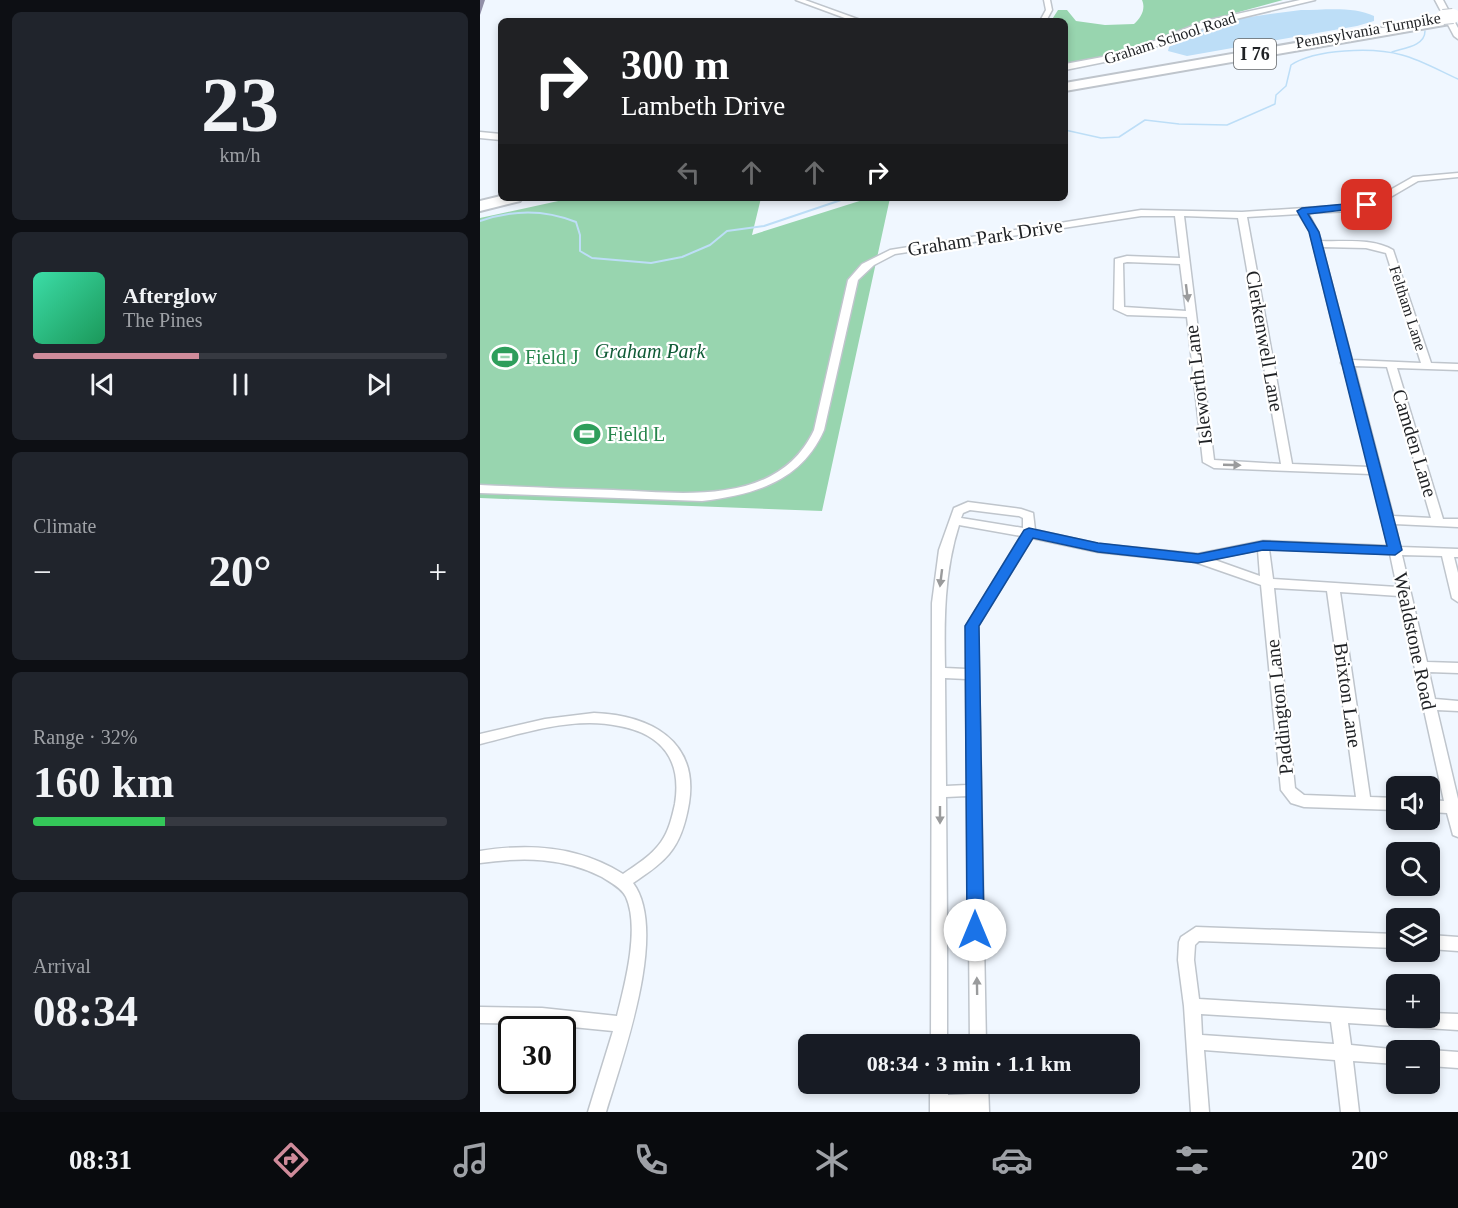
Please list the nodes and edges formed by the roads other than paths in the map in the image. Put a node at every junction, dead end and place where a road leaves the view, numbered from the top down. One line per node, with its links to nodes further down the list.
1 (800, 0): 5 (street)
2 (1047, 0): 6 (street)
3 (1311, 0): 9 (street, Graham School Road)
4 (1438, 0): 8 (street)
5 (851, 18)
6 (1043, 18)
7 (1452, 18): 10 (highway, Pennsylvania Turnpike / I 76)
8 (1458, 36)
9 (1068, 66)
10 (1068, 84)
11 (480, 135): 12 (street)
12 (498, 137)
13 (1458, 175): 18 (street, Graham Park Drive)
14 (498, 197): 15 (highway)
15 (480, 201)
16 (501, 201): 17 (highway)
17 (480, 206)
18 (1302, 211): 20 (street, Graham Park Drive); 21 (street, Wealdstone Road)
19 (1179, 214): 20 (street, Graham Park Drive); 22 (street, Isleworth Lane); 30 (street, Graham Park Drive)
20 (1242, 215): 28 (street, Clerkenwell Lane)
21 (1317, 244): 24 (street, Wealdstone Road); 26 (street, Feltham Lane)
22 (1184, 261): 23 (street, Isleworth Lane, one-way to 23); 23 (street)
23 (1190, 315): 28 (street, Isleworth Lane, one-way to 28)
24 (1346, 363): 25 (street); 29 (street, Wealdstone Road)
25 (1391, 365): 26 (street); 33 (street, Camden Lane)
26 (1427, 366): 27 (street)
27 (1458, 367)
28 (1287, 467): 29 (street, Isleworth Lane)
29 (1375, 471): 31 (street, Wealdstone Road)
30 (480, 489)
31 (1388, 520): 33 (street); 37 (street, Wealdstone Road)
32 (955, 521): 35 (street); 35 (street); 46 (street, one-way to 46)
33 (1438, 522): 34 (street)
34 (1458, 523)
35 (1029, 533): 39 (street); 47 (street)
36 (1263, 545): 37 (street); 39 (street); 40 (street)
37 (1395, 550): 38 (street); 42 (street, Wealdstone Road)
38 (1453, 553): 43 (street)
39 (1198, 558): 40 (street)
40 (1267, 583): 41 (street); 53 (street, Paddington Lane)
41 (1333, 588): 42 (street); 53 (street, Brixton Lane)
42 (1404, 592): 44 (street, Wealdstone Road)
43 (1458, 598)
44 (1420, 667): 45 (street); 48 (street, Wealdstone Road)
45 (1458, 668)
46 (938, 673): 47 (street); 52 (street)
47 (972, 674): 51 (street)
48 (1428, 704): 49 (street); 56 (street, Wealdstone Road)
49 (1458, 706)
50 (480, 739): 59 (street)
51 (975, 790): 52 (street); 61 (street)
52 (940, 792): 60 (street, one-way to 60)
53 (1364, 803): 54 (street, Paddington Lane)
54 (1386, 804)
55 (1440, 806): 56 (street)
56 (1452, 807): 57 (street, Wealdstone Road)
57 (1458, 831)
58 (480, 857): 59 (street)
59 (623, 882): 69 (street)
60 (939, 930): 61 (street); 70 (street)
61 (975, 930): 71 (street, one-way to 61)
62 (1386, 941): 65 (street)
63 (1440, 943): 64 (street)
64 (1458, 944)
65 (1192, 1006): 67 (street); 72 (street)
66 (480, 1015): 69 (street)
67 (1339, 1017): 68 (street); 73 (street)
68 (1458, 1022)
69 (622, 1024): 79 (street)
70 (939, 1034)
71 (978, 1034)
72 (1196, 1042): 73 (street); 80 (street)
73 (1342, 1052): 74 (street); 81 (street)
74 (1386, 1055)
75 (1440, 1059): 76 (street)
76 (1458, 1060)
77 (980, 1098): 78 (street)
78 (939, 1107)
79 (597, 1112)
80 (1200, 1112)
81 (1350, 1112)

